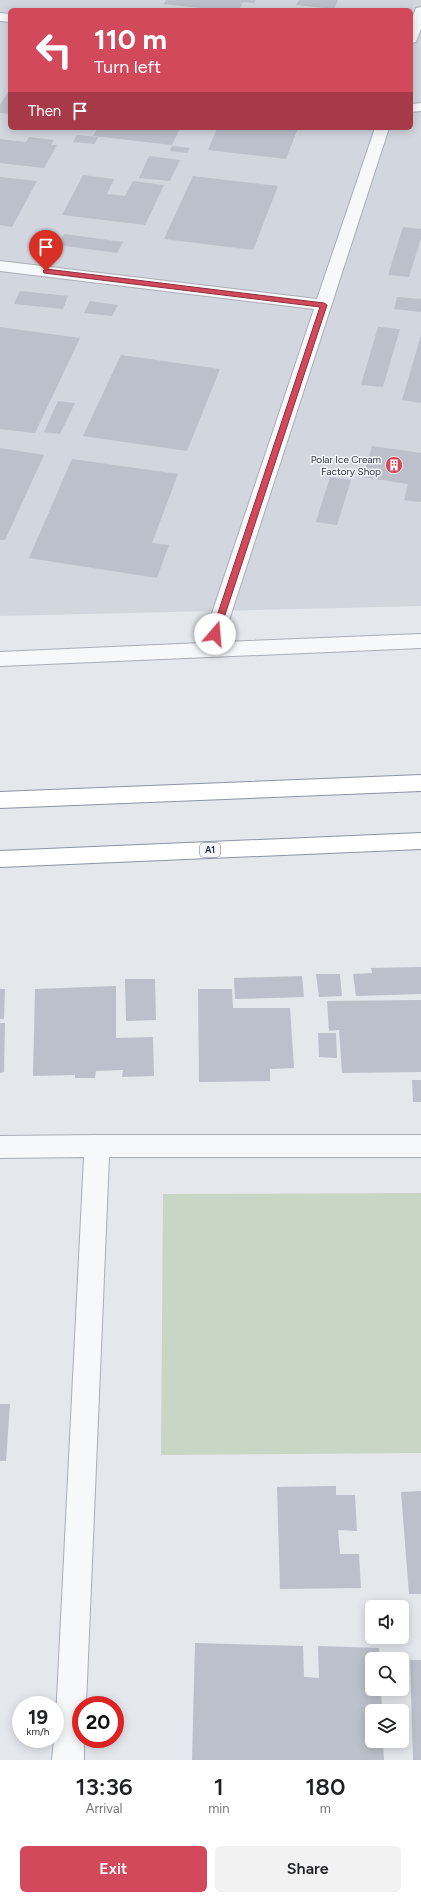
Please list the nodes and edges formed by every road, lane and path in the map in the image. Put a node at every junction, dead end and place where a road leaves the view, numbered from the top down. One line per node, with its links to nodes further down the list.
1 (421, 11): 2 (street)
2 (415, 35)
3 (381, 130): 5 (street)
4 (0, 266): 5 (street)
5 (324, 305): 7 (street)
6 (421, 641): 7 (street)
7 (210, 649): 8 (street)
8 (0, 659)
9 (421, 783): 10 (highway)
10 (0, 800)
11 (421, 841): 12 (highway, A1)
12 (0, 859)
13 (97, 1146): 14 (street); 15 (street); 16 (street)
14 (421, 1146)
15 (0, 1147)
16 (68, 1760)

